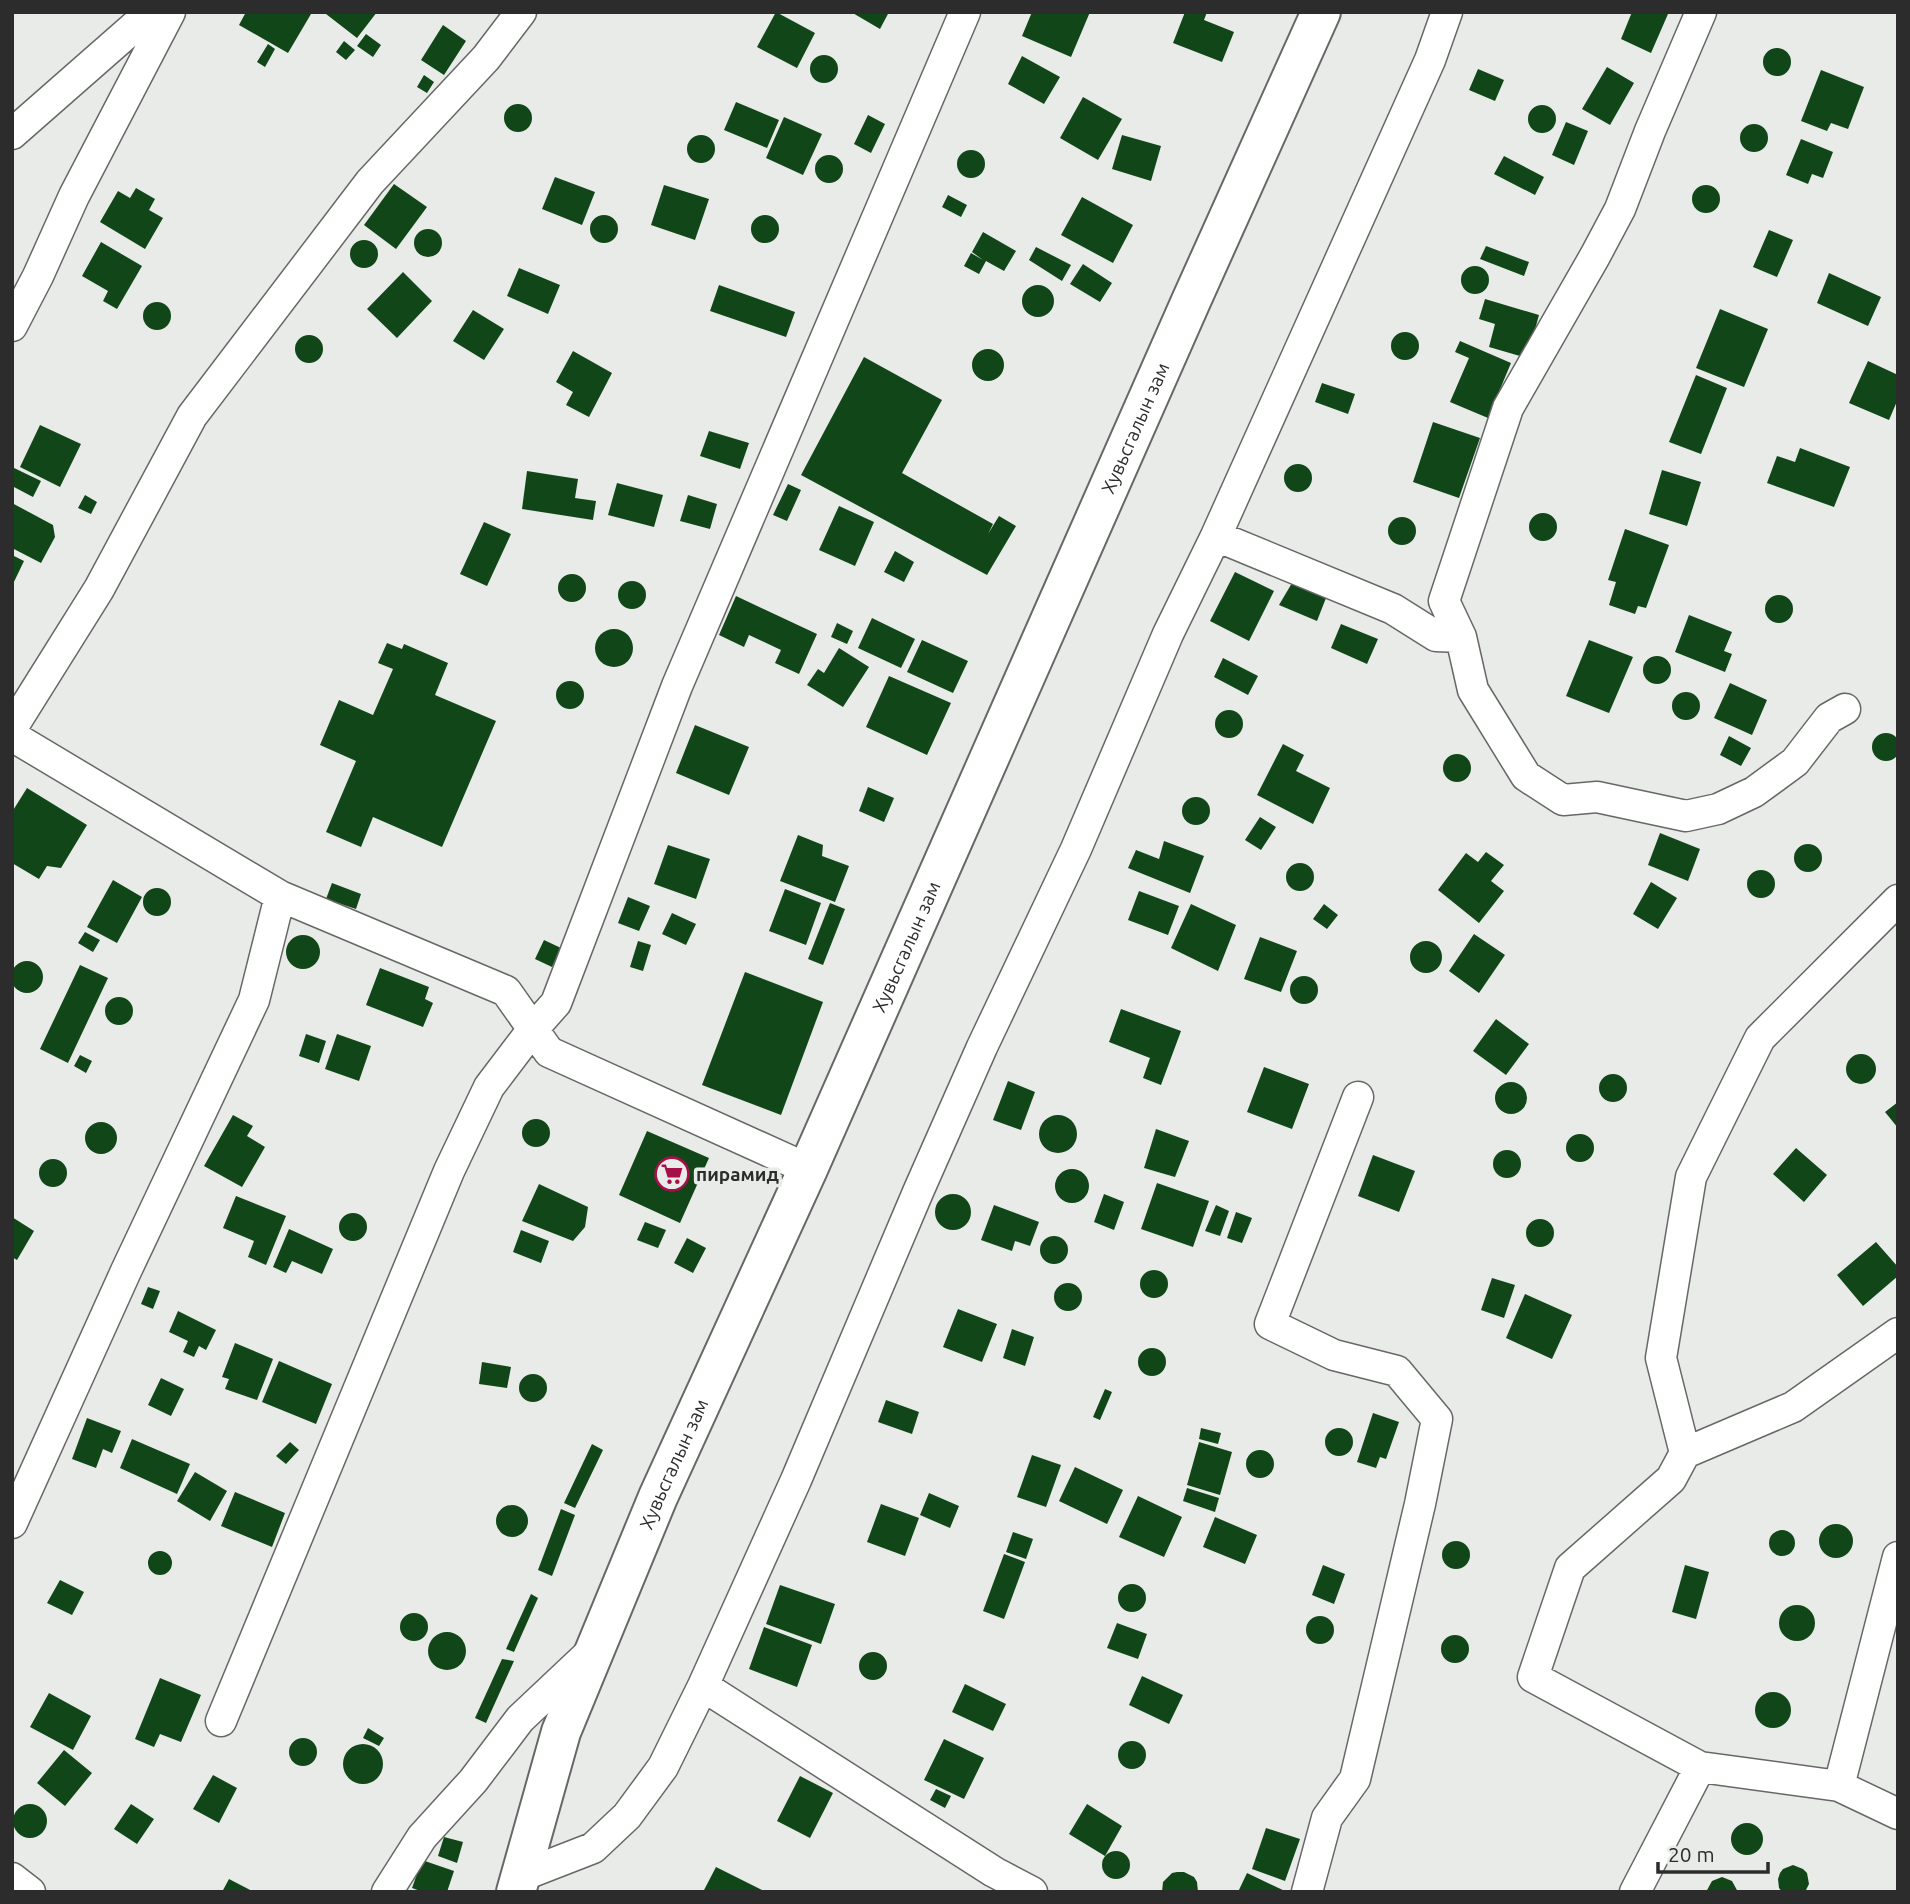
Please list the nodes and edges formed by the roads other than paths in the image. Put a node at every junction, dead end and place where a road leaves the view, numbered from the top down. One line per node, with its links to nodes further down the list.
1 (151, 12): 8 (street)
2 (170, 12): 9 (street)
3 (521, 12): 13 (street)
4 (965, 12): 17 (street)
5 (1321, 12): 19 (main road, Хувьсгалын зам)
6 (1447, 12): 10 (street)
7 (1701, 12): 11 (street)
8 (12, 134)
9 (12, 326)
10 (1216, 536): 11 (street); 25 (street)
11 (1461, 637): 12 (street)
12 (1845, 709)
13 (12, 728)
14 (12, 736): 15 (street)
15 (281, 895): 17 (street); 22 (street)
16 (1898, 900): 21 (street)
17 (533, 1029): 19 (street); 26 (street)
18 (1358, 1097): 35 (street)
19 (808, 1169): 24 (main road, Хувьсгалын зам)
20 (1898, 1333): 21 (street)
21 (1685, 1453): 27 (street)
22 (12, 1523)
23 (1898, 1557): 28 (street)
24 (596, 1648): 31 (main road, Хувьсгалын зам); 33 (street)
25 (702, 1686): 31 (street); 34 (street)
26 (221, 1720)
27 (1700, 1767): 28 (street); 36 (street)
28 (1839, 1786): 29 (street)
29 (1898, 1814)
30 (12, 1878): 32 (street)
31 (519, 1884)
32 (30, 1892)
33 (387, 1892)
34 (1031, 1892)
35 (1307, 1892)
36 (1635, 1892)

